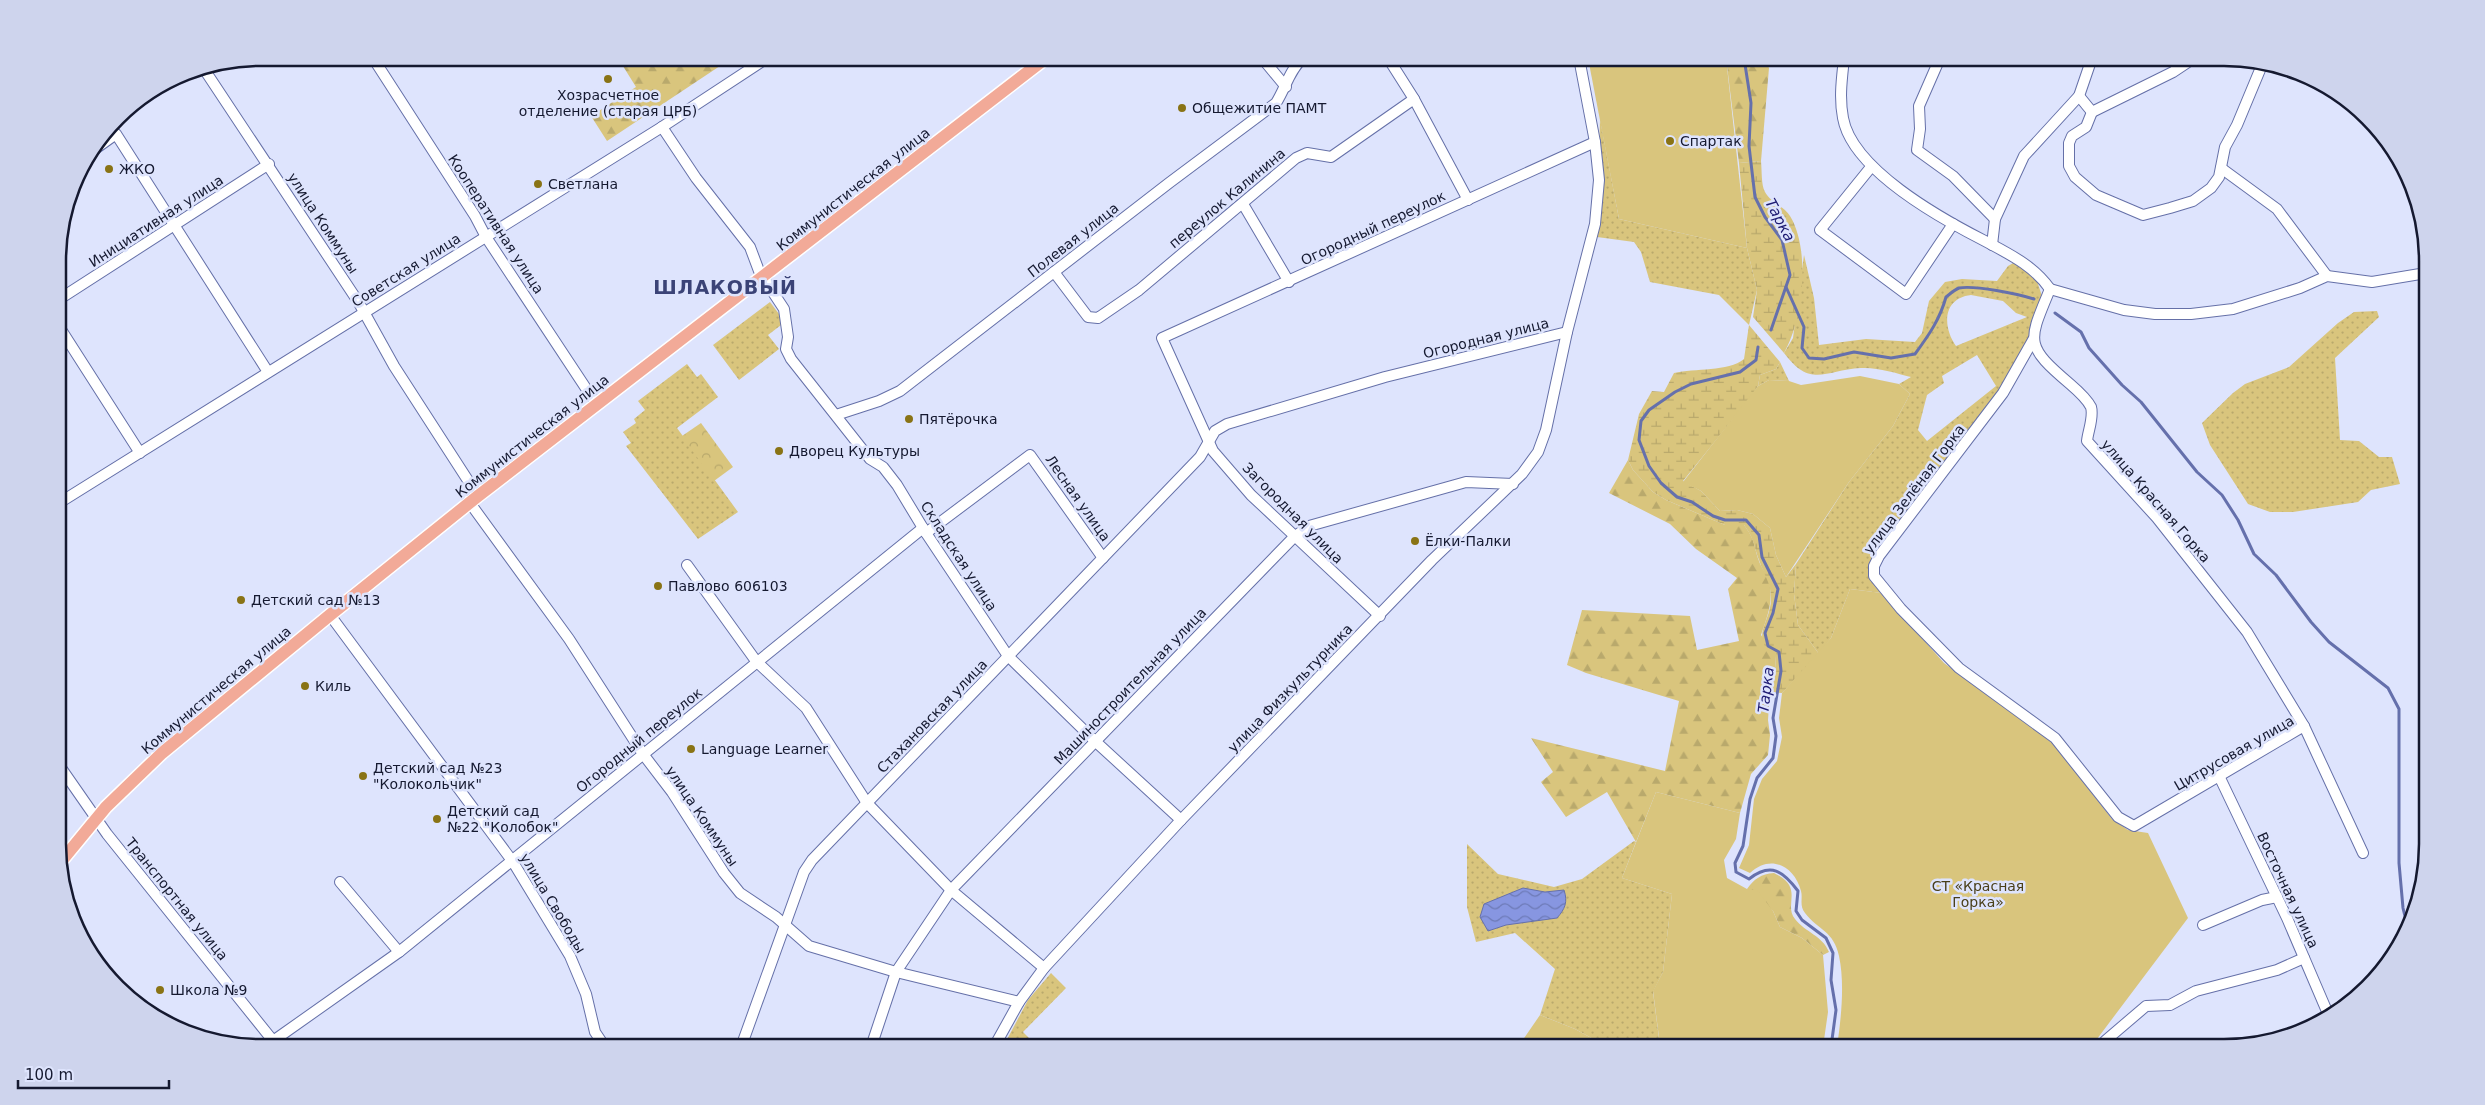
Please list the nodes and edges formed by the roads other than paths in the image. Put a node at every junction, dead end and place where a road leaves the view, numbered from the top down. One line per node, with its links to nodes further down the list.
1 (378, 66): 29 (street, Кооперативная улица)
2 (755, 66): 18 (street, Советская улица)
3 (1036, 66): 34 (main road, Коммунистическая улица)
4 (1269, 66): 14 (street)
5 (1295, 66): 14 (street, Полевая улица)
6 (1393, 66): 16 (street)
7 (1581, 66): 20 (street, Огородная улица)
8 (1843, 66): 22 (street)
9 (1936, 66): 26 (street)
10 (2089, 66): 15 (street)
11 (2182, 66): 17 (street)
12 (2260, 70): 23 (street)
13 (207, 74): 21 (street, улица Коммуны)
14 (1286, 87): 31 (street, Полевая улица)
15 (2080, 96): 17 (street); 26 (street)
16 (1414, 99): 24 (street); 25 (street, переулок Калинина)
17 (2092, 112): 23 (street)
18 (662, 126): 29 (street, Советская улица); 34 (street, Складская улица)
19 (109, 139): 28 (street)
20 (1595, 142): 24 (street, Огородный переулок); 39 (street, Огородная улица)
21 (269, 164): 28 (street, Инициативная улица); 38 (street, улица Коммуны)
22 (1871, 167): 27 (street); 27 (street)
23 (2221, 168): 33 (street)
24 (1468, 200): 35 (street, Огородный переулок)
25 (1243, 204): 31 (street, переулок Калинина); 35 (street)
26 (1995, 219): 30 (street)
27 (1953, 224): 30 (street)
28 (176, 226): 37 (street, Инициативная улица); 43 (street)
29 (486, 237): 38 (street, Советская улица); 44 (street, Кооперативная улица)
30 (1992, 245): 36 (street)
31 (1054, 272): 45 (street, Полевая улица)
32 (2419, 273): 33 (street)
33 (2327, 276): 36 (street)
34 (763, 277): 44 (main road, Коммунистическая улица); 45 (street, Складская улица)
35 (1289, 282): 41 (street, Огородный переулок)
36 (2050, 289): 42 (street)
37 (66, 295)
38 (364, 312): 43 (street, Советская улица); 51 (street, улица Коммуны)
39 (1567, 332): 46 (street, Огородная улица); 49 (street, улица Физкультурника)
40 (66, 337): 47 (street)
41 (1162, 338): 46 (street, Загородная улица)
42 (2033, 340): 60 (street, улица Красная Горка); 68 (street, улица Зелёная Горка)
43 (268, 372): 47 (street, Советская улица)
44 (597, 405): 51 (main road, Коммунистическая улица)
45 (836, 415): 52 (street, Складская улица)
46 (1209, 444): 53 (street, Загородная улица); 54 (street, Стахановская улица)
47 (140, 452): 50 (street, Советская улица)
48 (1030, 455): 52 (street, Огородный переулок); 54 (street, Лесная улица)
49 (1512, 484): 53 (street, Машиностроительная улица); 57 (street, улица Физкультурника)
50 (66, 498)
51 (474, 499): 56 (main road, Коммунистическая улица); 62 (street, улица Коммуны)
52 (924, 531): 58 (street, Складская улица); 59 (street, Огородный переулок)
53 (1294, 537): 57 (street, Загородная улица); 61 (street, Машиностроительная улица)
54 (1103, 558): 58 (street, Стахановская улица)
55 (687, 565): 59 (street)
56 (330, 615): 66 (main road, Коммунистическая улица); 71 (street, улица Свободы)
57 (1380, 616): 67 (street, улица Физкультурника)
58 (1008, 656): 61 (street, Складская улица); 65 (street, Стахановская улица)
59 (756, 661): 62 (street, Огородный переулок); 65 (street)
60 (2304, 726): 64 (street, Цитрусовая улица); 69 (street, Цитрусовая улица)
61 (1096, 742): 67 (street, Складская улица); 73 (street, Машиностроительная улица)
62 (643, 754): 71 (street, Огородный переулок); 76 (street, улица Коммуны)
63 (66, 775): 66 (street, Транспортная улица)
64 (2220, 778): 68 (street, Цитрусовая улица); 74 (street, Восточная улица)
65 (867, 803): 73 (street); 76 (street, Стахановская улица)
66 (96, 820): 70 (main road, Коммунистическая улица); 83 (street, Транспортная улица)
67 (1181, 820): 79 (street, улица Физкультурника)
68 (2134, 826)
69 (2363, 853)
70 (67, 855)
71 (513, 862): 77 (street, Огородный переулок); 85 (street, улица Свободы)
72 (340, 882): 77 (street)
73 (951, 890): 79 (street); 80 (street, Машиностроительная улица)
74 (2277, 897): 75 (street); 78 (street, Восточная улица)
75 (2203, 925)
76 (786, 928): 80 (street, улица Коммуны); 86 (street, Стахановская улица)
77 (399, 952): 84 (street, Огородный переулок)
78 (2304, 958): 82 (street, Восточная улица); 89 (street)
79 (1044, 968): 81 (street, улица Физкультурника)
80 (896, 972): 81 (street, улица Коммуны); 87 (street, Машиностроительная улица)
81 (1019, 1002): 88 (street, улица Физкультурника)
82 (2326, 1010)
83 (271, 1039)
84 (282, 1039)
85 (599, 1039)
86 (744, 1039)
87 (874, 1039)
88 (998, 1039)
89 (2107, 1039)

